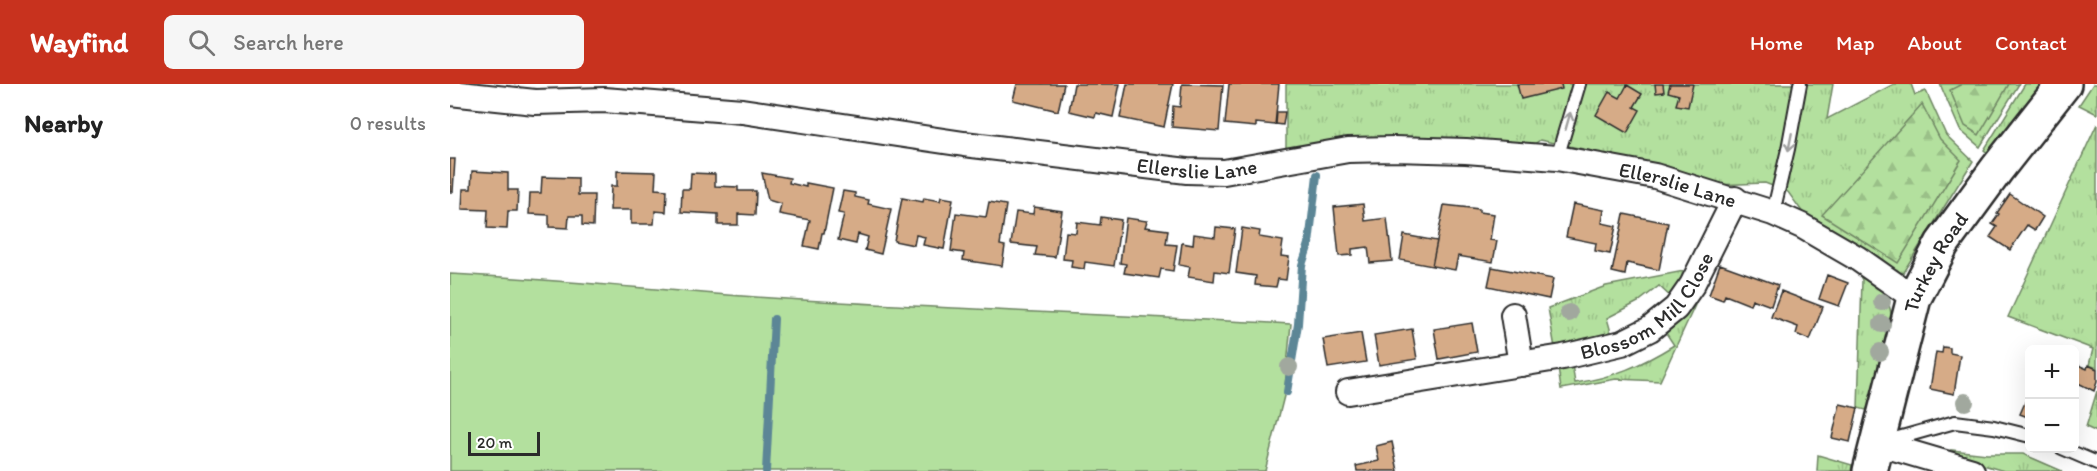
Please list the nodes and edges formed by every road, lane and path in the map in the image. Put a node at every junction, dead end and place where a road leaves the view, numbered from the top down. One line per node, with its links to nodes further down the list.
1 (1578, 84): 5 (lane, one-way to 1)
2 (1800, 84): 7 (lane, one-way to 7)
3 (2064, 84): 8 (street, Turkey Road)
4 (450, 93): 5 (street, Ellerslie Lane)
5 (1557, 158): 6 (street, Ellerslie Lane)
6 (1735, 199): 7 (street, Ellerslie Lane); 10 (street, Blossom Mill Close)
7 (1773, 213): 8 (street, Ellerslie Lane)
8 (1914, 298): 14 (street, Turkey Road)
9 (1513, 315): 10 (street)
10 (1521, 364): 11 (street, Blossom Mill Close)
11 (1348, 392)
12 (2025, 435): 14 (lane)
13 (2074, 453): 15 (lane)
14 (1874, 457): 16 (street)
15 (2097, 463)
16 (1972, 471)

